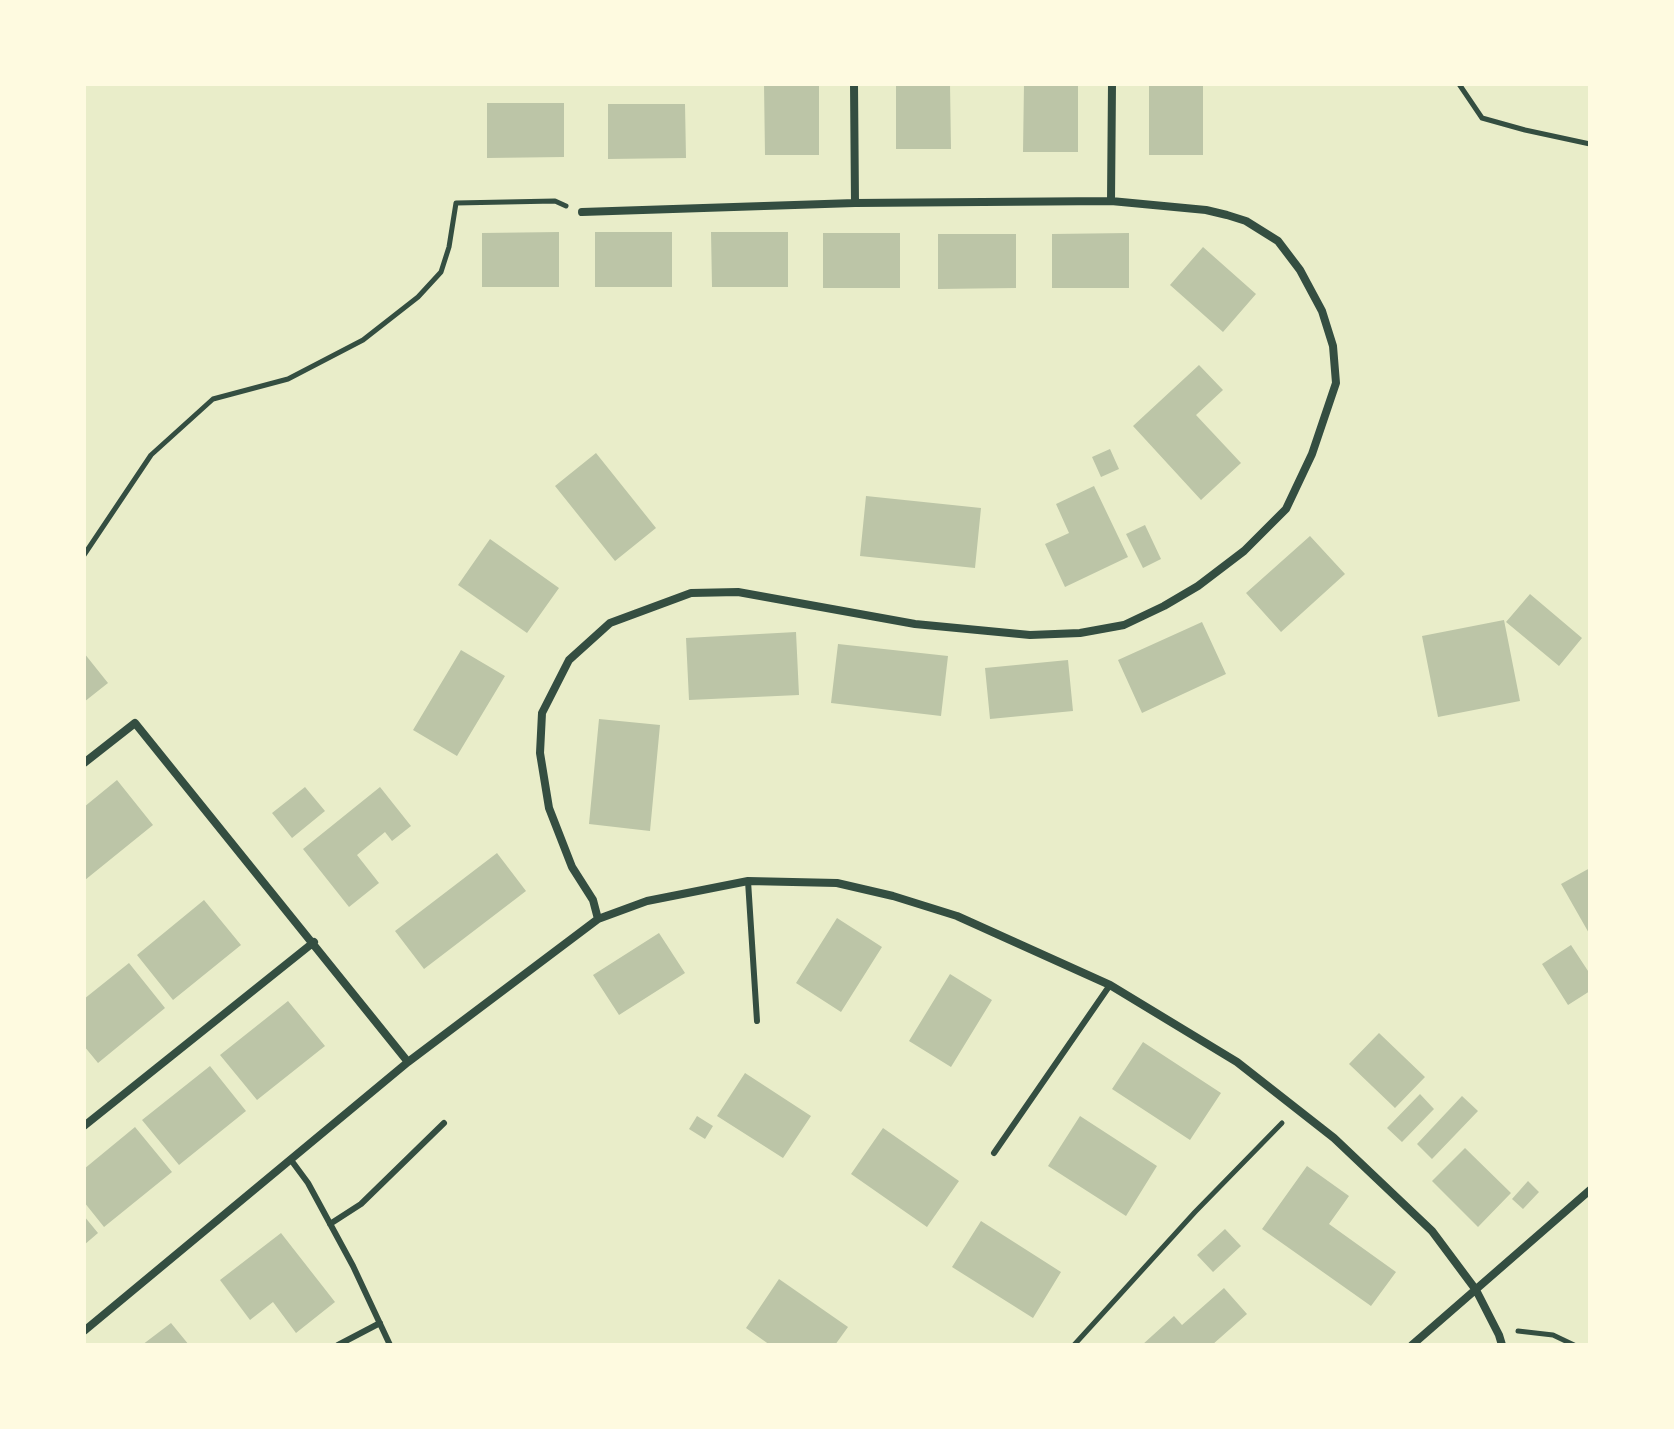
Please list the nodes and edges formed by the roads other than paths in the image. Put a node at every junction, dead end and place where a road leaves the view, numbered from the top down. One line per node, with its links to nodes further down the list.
1 (854, 84): 4 (street)
2 (1112, 84): 3 (street)
3 (1111, 201): 4 (street); 8 (street)
4 (855, 203): 5 (street)
5 (582, 212)
6 (84, 763): 9 (street)
7 (748, 881): 8 (street); 10 (street); 11 (lane)
8 (598, 919): 12 (street)
9 (314, 942): 12 (street); 14 (street)
10 (1110, 985): 15 (lane); 19 (street)
11 (757, 1021)
12 (408, 1062): 16 (street)
13 (444, 1123): 18 (lane)
14 (84, 1126)
15 (994, 1153)
16 (291, 1160): 18 (lane); 21 (street)
17 (1590, 1190): 19 (street)
18 (330, 1224): 20 (lane)
19 (1476, 1290): 24 (street); 25 (street)
20 (380, 1323): 22 (lane); 23 (lane)
21 (84, 1331)
22 (338, 1345)
23 (390, 1345)
24 (1412, 1345)
25 (1502, 1345)

